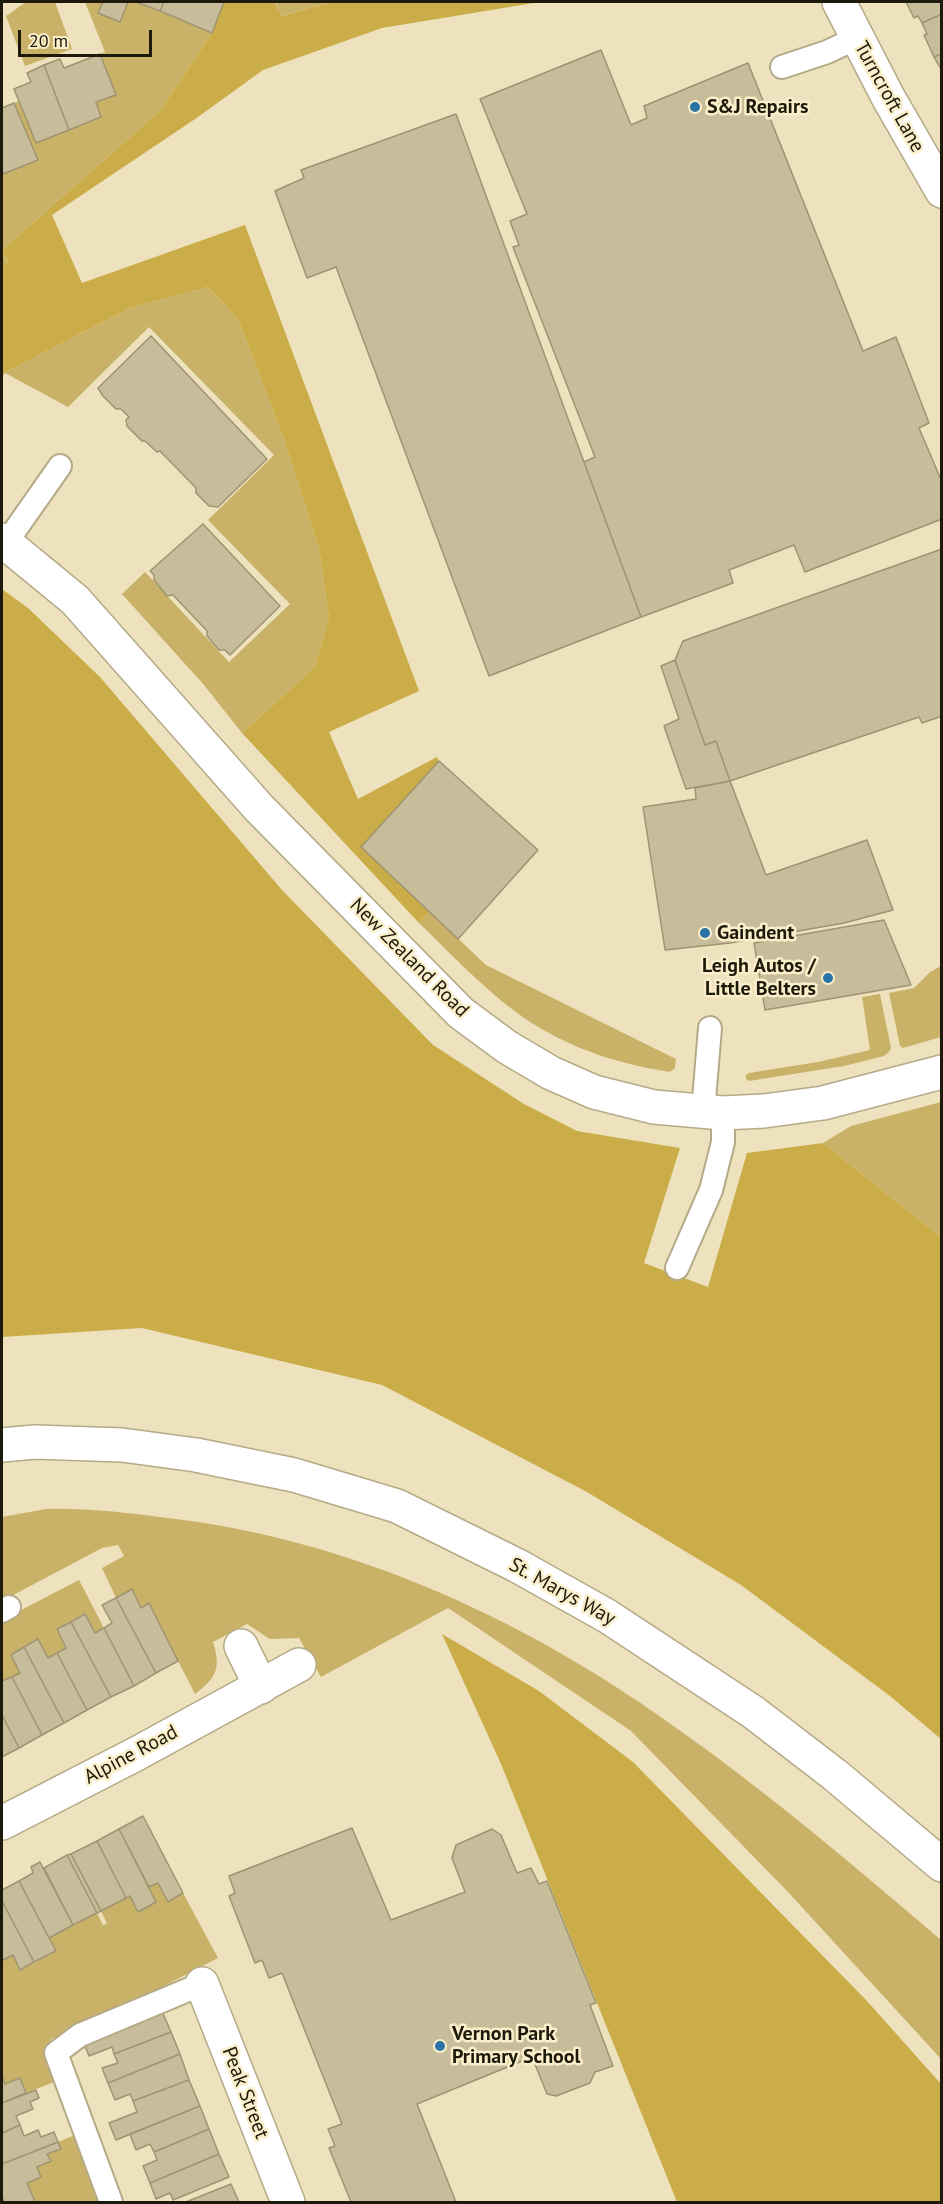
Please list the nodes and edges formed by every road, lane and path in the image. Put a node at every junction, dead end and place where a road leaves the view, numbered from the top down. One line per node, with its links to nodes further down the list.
1 (839, 2): 2 (street, Turncroft Lane)
2 (857, 38): 3 (lane); 4 (street, Turncroft Lane)
3 (782, 67)
4 (942, 191)
5 (60, 466): 6 (lane)
6 (4, 542): 9 (street, New Zealand Road)
7 (710, 1028): 9 (lane)
8 (942, 1072): 9 (street, New Zealand Road)
9 (713, 1113): 10 (lane)
10 (677, 1269)
11 (2, 1445): 16 (street, St. Marys Way)
12 (241, 1646): 14 (street)
13 (299, 1665): 14 (street, Alpine Road)
14 (261, 1687): 15 (street, Alpine Road)
15 (2, 1823)
16 (942, 1865)
17 (202, 1984): 18 (lane); 19 (street, Peak Street)
18 (111, 2202)
19 (288, 2202)

